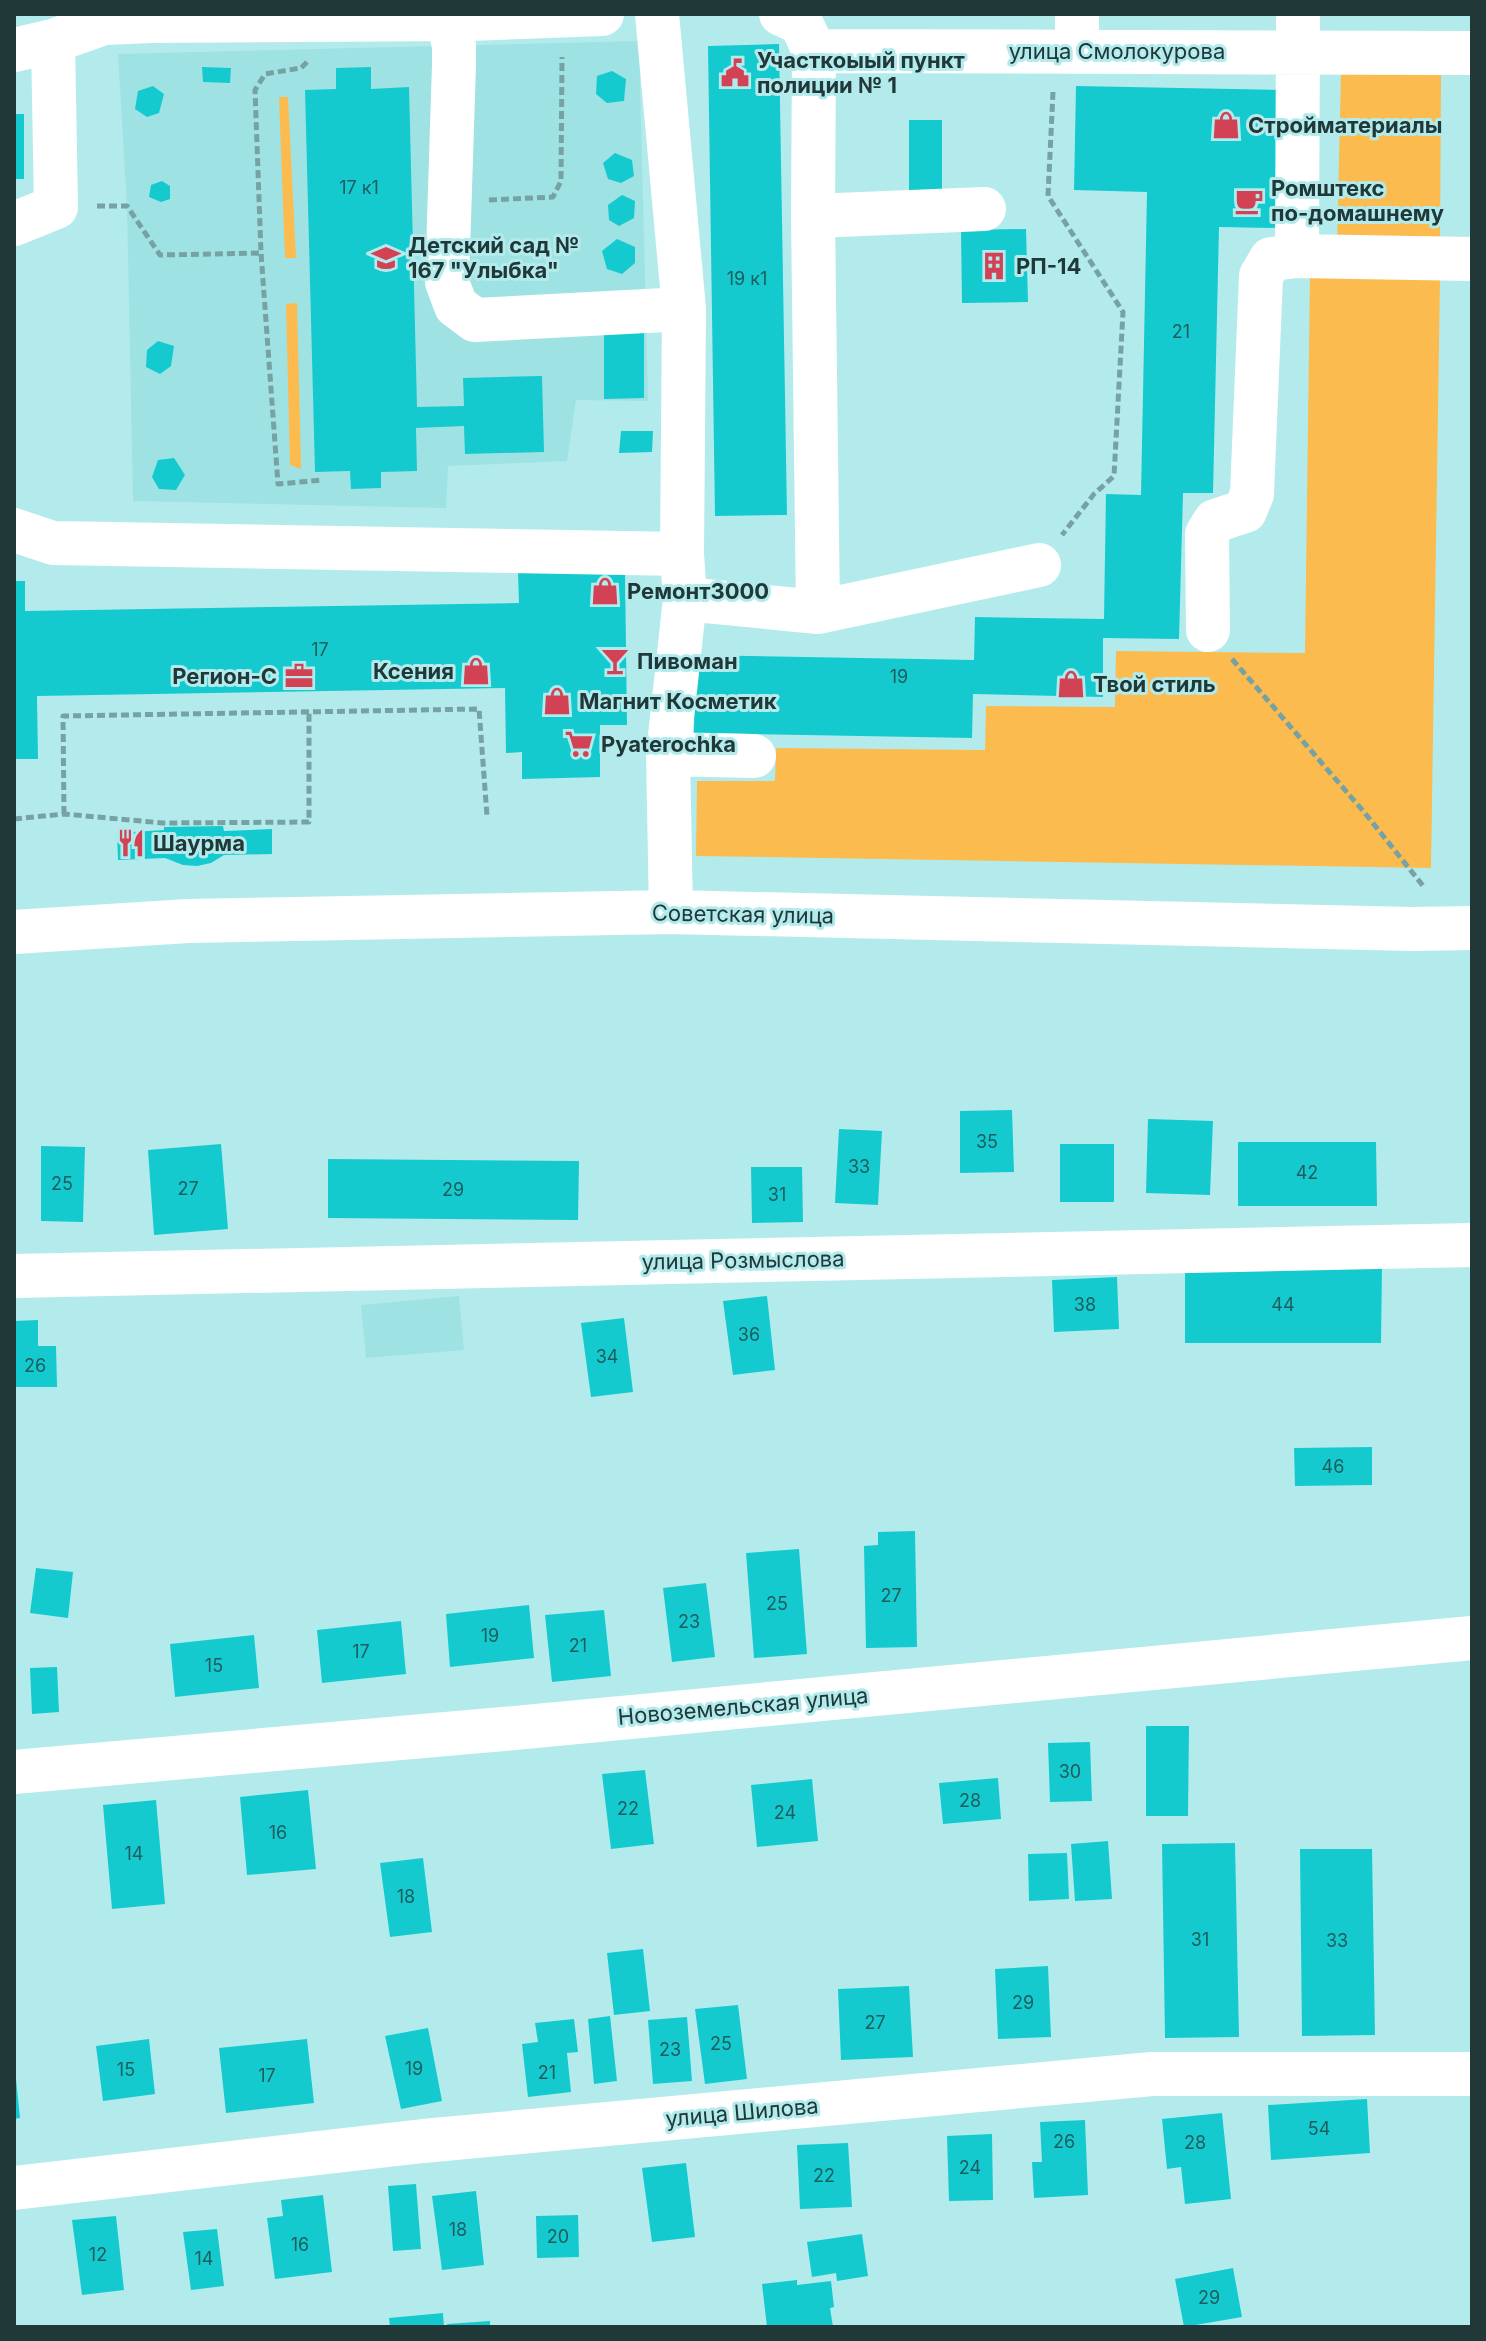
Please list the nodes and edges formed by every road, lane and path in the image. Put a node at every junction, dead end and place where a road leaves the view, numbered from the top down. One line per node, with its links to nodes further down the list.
1 (602, 14): 4 (street)
2 (657, 14): 21 (street)
3 (781, 14): 9 (street)
4 (539, 15): 5 (street)
5 (448, 19): 8 (street); 13 (street)
6 (1298, 33): 7 (street, улица Смолокурова); 10 (street, улица Смолокурова); 19 (street)
7 (1069, 39): 9 (street, улица Смолокурова); 25 (path)
8 (33, 46): 14 (street)
9 (814, 51): 16 (street)
10 (1472, 53)
11 (562, 56): 13 (path)
12 (310, 59): 18 (path)
13 (450, 201): 21 (street)
14 (56, 207): 17 (street); 18 (path)
15 (984, 209): 16 (street)
16 (813, 216): 27 (street)
17 (14, 224)
18 (261, 253): 22 (path)
19 (1297, 256): 20 (street); 28 (street)
20 (1472, 259)
21 (684, 309): 24 (street)
22 (323, 480)
23 (14, 530): 24 (street)
24 (682, 554): 26 (street)
25 (1039, 565): 27 (street)
26 (685, 599): 27 (street); 30 (street)
27 (818, 612)
28 (1208, 630): 35 (path)
29 (309, 712): 32 (path); 32 (path); 33 (path)
30 (668, 754): 31 (street); 36 (street)
31 (754, 756)
32 (64, 814): 34 (path)
33 (487, 816)
34 (14, 819)
35 (1429, 894)
36 (671, 912): 37 (street, Советская улица); 38 (street, Советская улица)
37 (1472, 928)
38 (14, 932)
39 (1472, 1245): 40 (street, улица Розмыслова)
40 (14, 1276)
41 (1472, 1638): 42 (street, Новоземельская улица)
42 (14, 1772)
43 (1472, 2074): 44 (street, улица Шилова)
44 (14, 2188)

